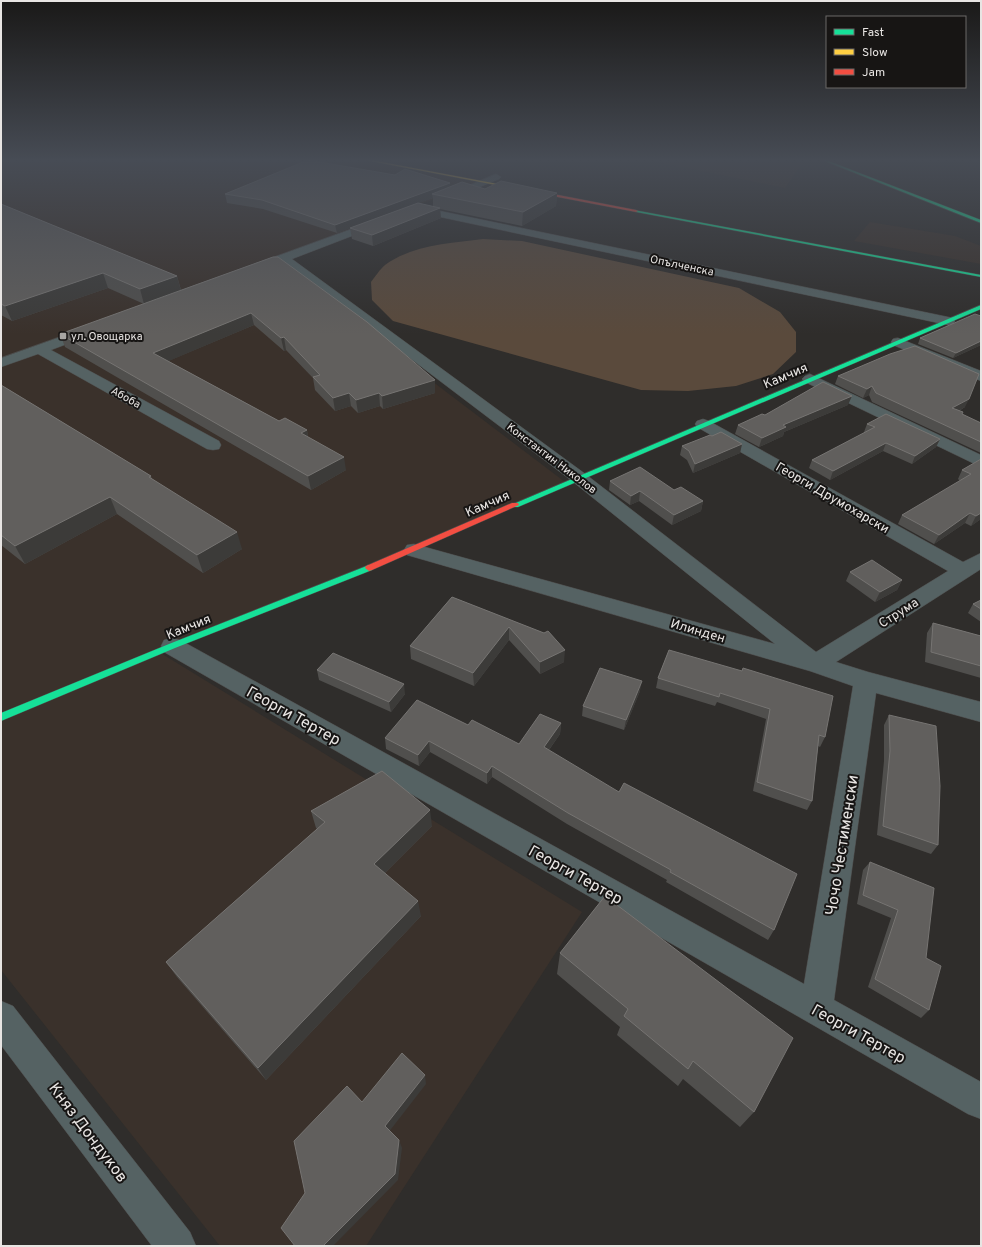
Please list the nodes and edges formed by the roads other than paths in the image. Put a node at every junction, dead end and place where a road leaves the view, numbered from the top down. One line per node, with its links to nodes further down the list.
1 (446, 218): 13 (street, Опълченска)
2 (689, 218): 10 (main road)
3 (704, 218): 9 (main road)
4 (969, 218): 6 (main road)
5 (387, 220): 7 (street)
6 (981, 222)
7 (284, 258): 8 (street); 23 (street, Константин Николов)
8 (261, 267)
9 (981, 269)
10 (981, 276)
11 (981, 307): 12 (main road, Камчия)
12 (975, 314): 13 (main road, Камчия)
13 (948, 321): 15 (main road, Камчия)
14 (105, 325): 16 (street)
15 (898, 342): 18 (street); 19 (main road, Камчия)
16 (38, 349): 17 (street); 21 (street, Абоба)
17 (1, 363)
18 (981, 376)
19 (810, 379): 20 (main road, Камчия); 22 (street)
20 (703, 424): 23 (main road, Камчия); 26 (street, Георги Друмохарски)
21 (213, 445)
22 (981, 462)
23 (578, 477): 24 (main road, Камчия); 28 (street, Константин Николов)
24 (414, 550): 27 (main road, Камчия); 28 (street, Илинден)
25 (981, 560): 26 (street, Струма)
26 (963, 571): 28 (street, Струма)
27 (172, 646): 31 (main road, Камчия); 32 (street, Георги Тертер)
28 (815, 664): 29 (street, Илинден)
29 (866, 681): 30 (street, Илинден); 32 (street, Чочо Честименски)
30 (981, 712)
31 (1, 717)
32 (816, 1009): 34 (street, Георги Тертер)
33 (1, 1018): 35 (street, Княз Дондуков)
34 (981, 1101)
35 (176, 1246)

